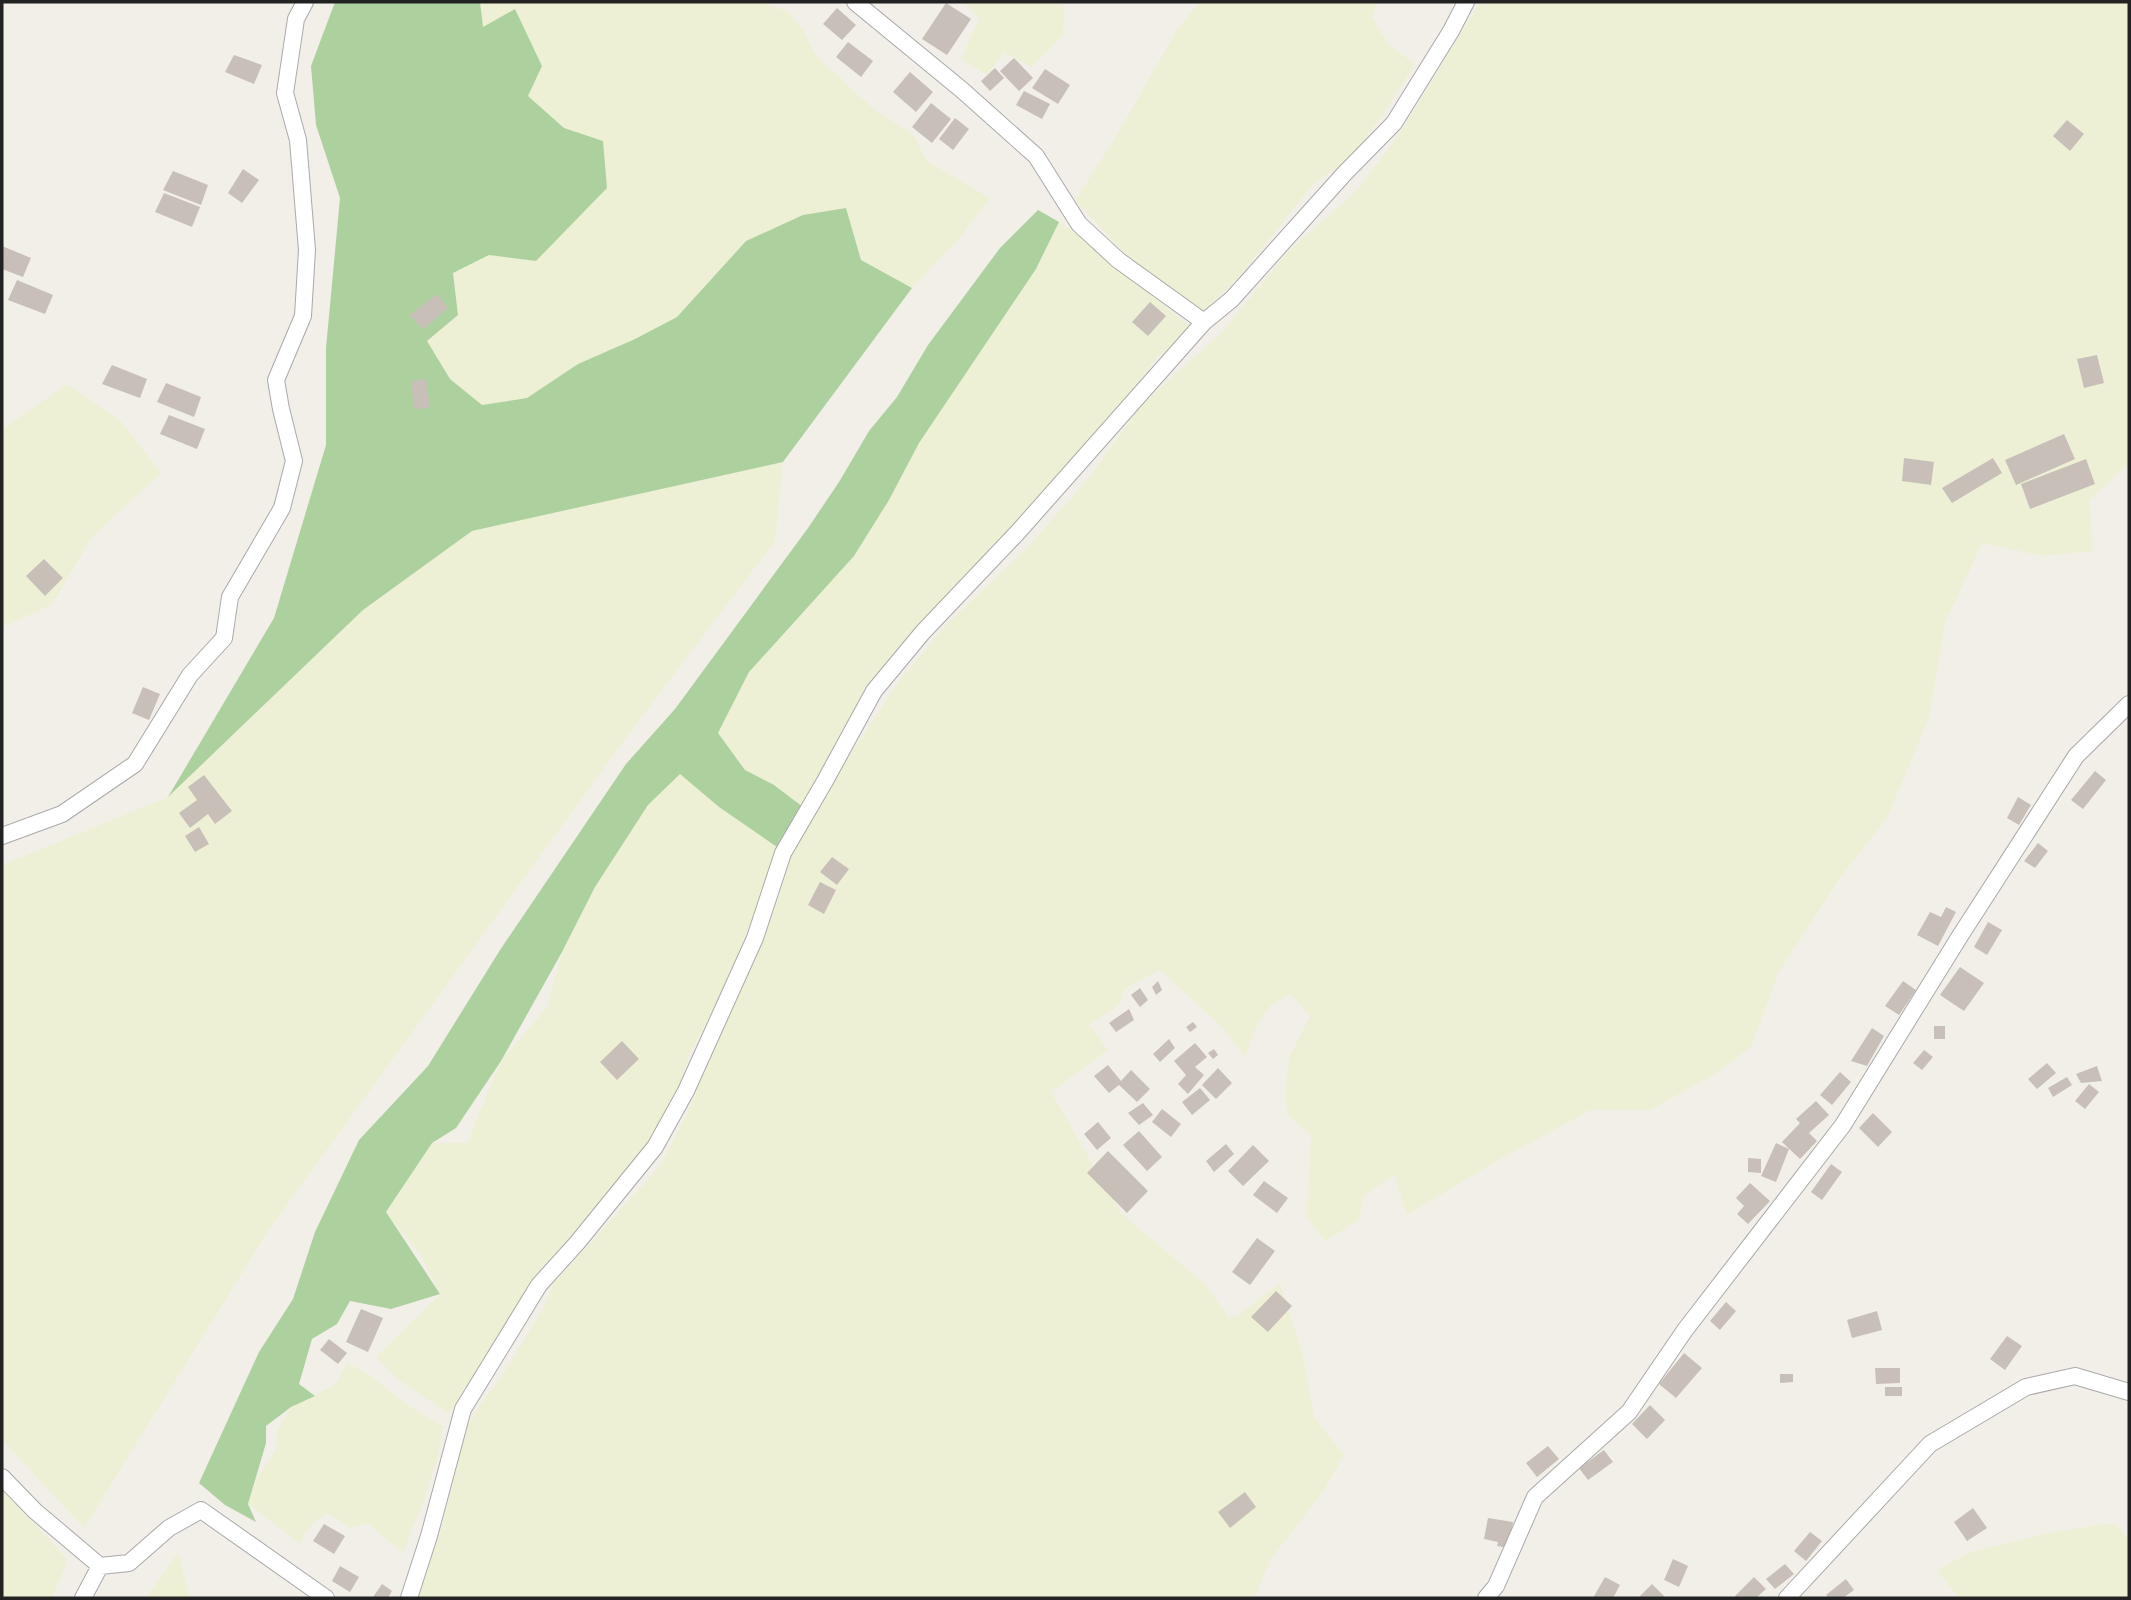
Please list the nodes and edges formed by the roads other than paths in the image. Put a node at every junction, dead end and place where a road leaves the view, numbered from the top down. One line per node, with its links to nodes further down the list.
1 (305, 2): 6 (street)
2 (855, 2): 4 (street)
3 (1466, 2): 4 (street)
4 (1204, 322): 12 (street)
5 (2129, 704): 13 (street)
6 (2, 836)
7 (2129, 1392): 14 (street)
8 (2, 1477): 9 (street)
9 (100, 1566): 10 (street); 11 (street)
10 (83, 1598)
11 (326, 1598)
12 (408, 1598)
13 (1486, 1598)
14 (1787, 1598)

